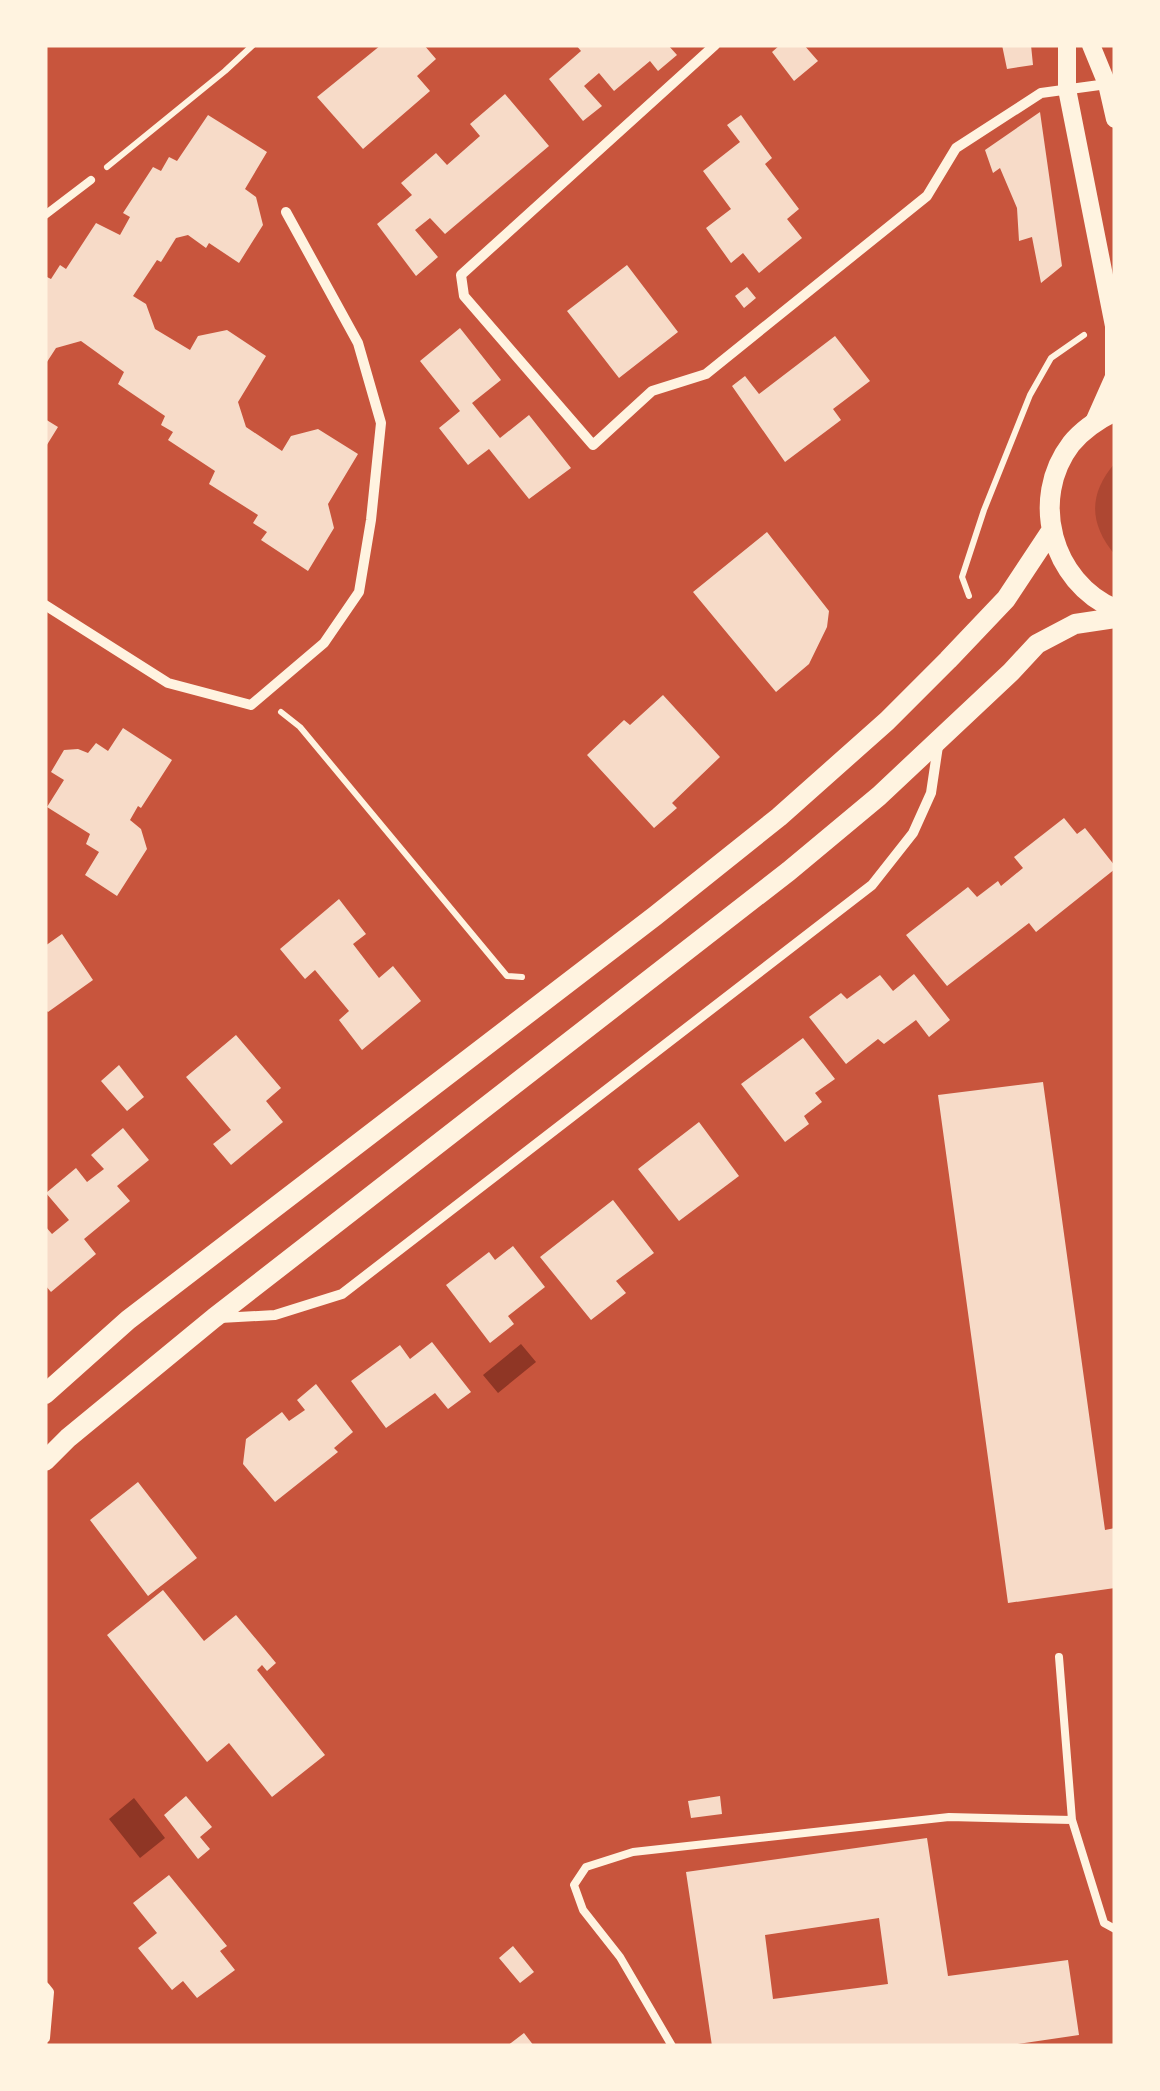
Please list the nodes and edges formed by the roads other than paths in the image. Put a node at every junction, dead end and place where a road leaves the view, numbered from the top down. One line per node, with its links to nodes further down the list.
1 (715, 45): 5 (street)
2 (1067, 45): 5 (street)
3 (1091, 45): 4 (street)
4 (1107, 84): 5 (street); 6 (street)
5 (1067, 89): 11 (street)
6 (1115, 118)
7 (91, 180): 9 (lane)
8 (286, 212): 13 (street)
9 (45, 215)
10 (1115, 410): 11 (main road)
11 (1094, 422): 12 (main road)
12 (1051, 531): 14 (main road); 18 (main road)
13 (45, 605)
14 (1115, 609)
15 (1115, 618): 16 (main road)
16 (940, 739): 17 (main road); 17 (street)
17 (214, 1318): 19 (main road)
18 (45, 1394)
19 (45, 1461)
20 (1058, 1657): 21 (lane)
21 (1072, 1820): 22 (lane); 25 (lane)
22 (1115, 1928)
23 (45, 1987): 24 (street)
24 (45, 2038)
25 (672, 2046)

